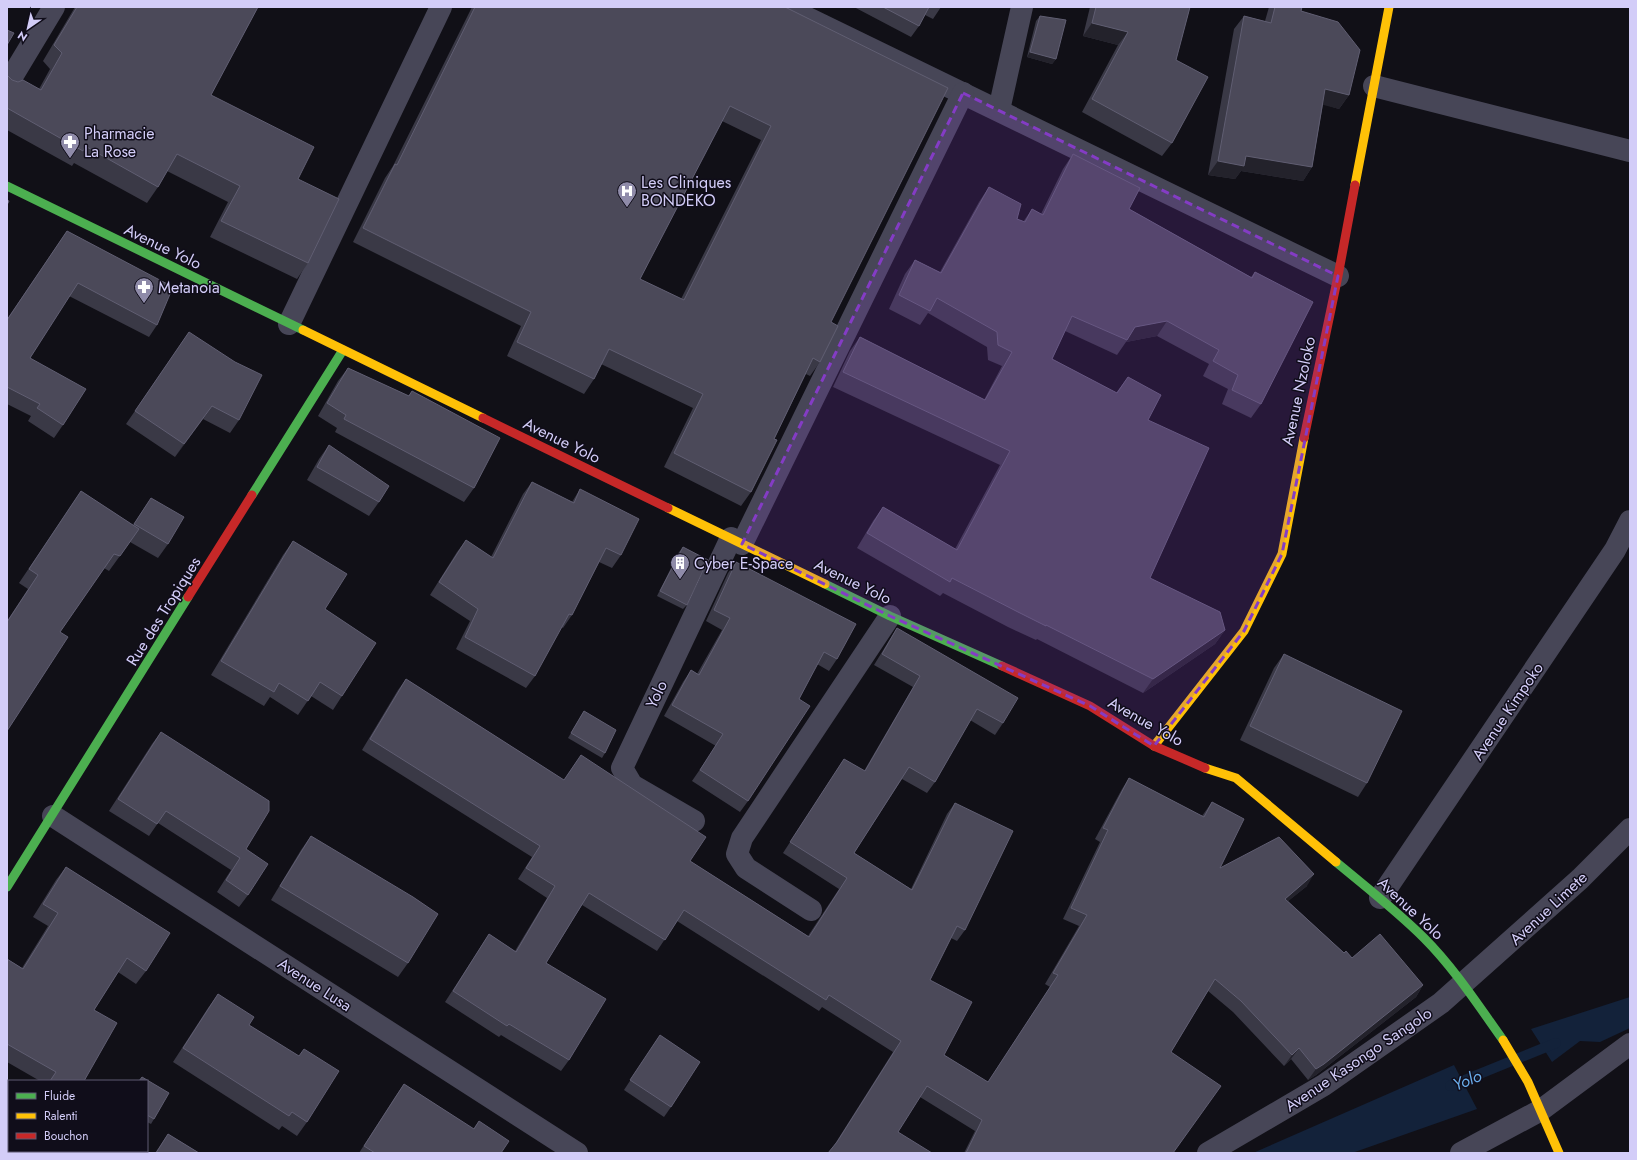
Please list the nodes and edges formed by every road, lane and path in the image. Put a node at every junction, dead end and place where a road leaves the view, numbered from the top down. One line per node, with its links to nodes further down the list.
1 (54, 7): 6 (street)
2 (441, 7): 13 (street)
3 (786, 7): 8 (street)
4 (1022, 7): 9 (street)
5 (1390, 7): 7 (street, Avenue Nzoloko)
6 (7, 84)
7 (1374, 86): 10 (street); 12 (street, Avenue Nzoloko)
8 (963, 93): 9 (street); 16 (street)
9 (999, 110): 12 (street)
10 (1630, 152)
11 (7, 186): 13 (street, Avenue Yolo)
12 (1338, 276): 18 (street, Avenue Nzoloko)
13 (289, 324): 14 (street, Avenue Yolo)
14 (343, 350): 16 (street, Avenue Yolo); 19 (street, Rue des Tropiques)
15 (1630, 521): 23 (street, Avenue Kimpoko)
16 (736, 541): 17 (street, Avenue Yolo); 20 (street, Yolo)
17 (890, 616): 18 (street, Avenue Yolo); 24 (street)
18 (1154, 746): 23 (street, Avenue Yolo)
19 (53, 816): 22 (street, Rue des Tropiques); 28 (street, Avenue Lusa)
20 (694, 821)
21 (1630, 829): 25 (street, Avenue Limete)
22 (7, 887)
23 (1380, 898): 25 (street, Avenue Yolo)
24 (811, 910)
25 (1463, 984): 27 (street, Avenue Yolo); 29 (street, Avenue Kasongo Sangolo)
26 (1630, 1044): 27 (street)
27 (1540, 1110): 30 (street); 31 (street, Avenue Yolo)
28 (577, 1153)
29 (1208, 1153)
30 (1461, 1153)
31 (1559, 1153)

